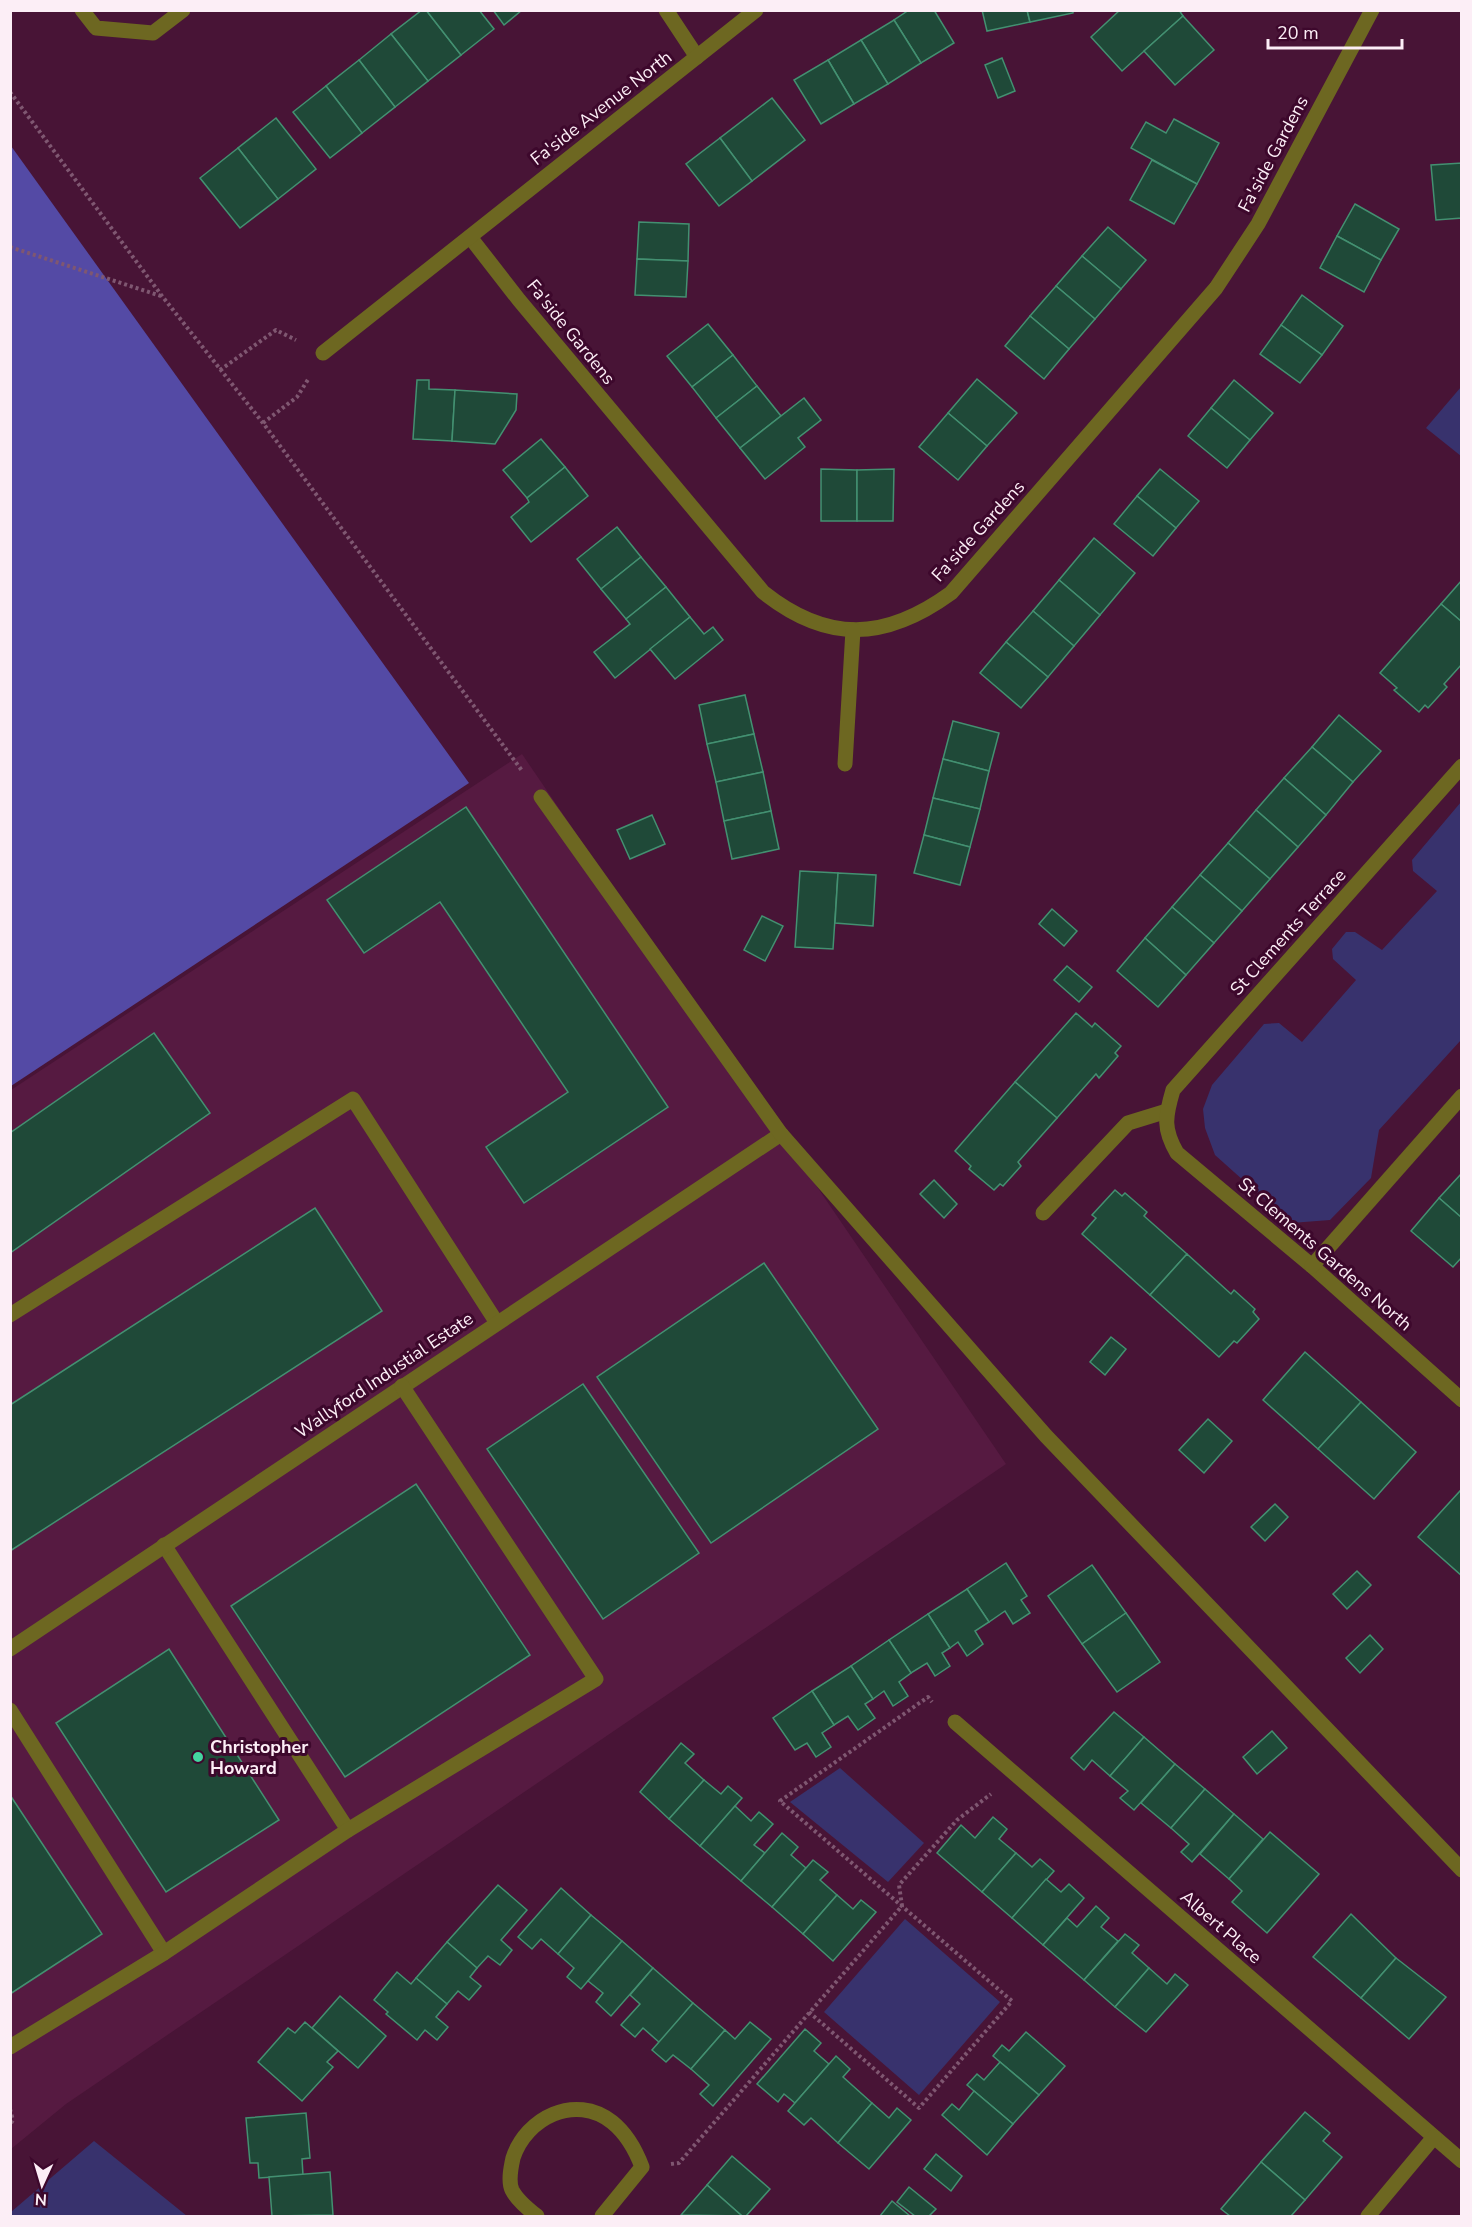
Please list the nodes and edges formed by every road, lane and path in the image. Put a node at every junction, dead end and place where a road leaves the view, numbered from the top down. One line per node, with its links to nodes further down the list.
1 (82, 10): 2 (street)
2 (183, 10)
3 (666, 10): 6 (street)
4 (756, 10): 6 (street, Fa'side Avenue North)
5 (1372, 10): 14 (street, Fa'side Gardens)
6 (697, 57): 8 (street, Fa'side Avenue North)
7 (10, 92): 10 (path)
8 (470, 237): 11 (street, Fa'side Avenue North); 14 (street, Fa'side Gardens)
9 (10, 247): 10 (path)
10 (162, 296): 12 (path)
11 (323, 353): 12 (path); 13 (path)
12 (220, 370): 13 (path)
13 (263, 423): 17 (path)
14 (853, 630): 15 (street)
15 (845, 764)
16 (1461, 766): 19 (street, St Clements Terrace)
17 (541, 797): 20 (street)
18 (1461, 1096): 23 (street)
19 (1167, 1111): 21 (street, St Clements Terrace); 22 (street)
20 (781, 1134): 25 (street, Wallyford Industial Estate); 34 (street)
21 (1167, 1135): 23 (street, St Clements Gardens North)
22 (1043, 1213)
23 (1312, 1266): 27 (street, St Clements Gardens North)
24 (10, 1315): 25 (street)
25 (497, 1323): 26 (street, Wallyford Industial Estate)
26 (402, 1386): 28 (street, Wallyford Industial Estate); 33 (street)
27 (1461, 1400)
28 (165, 1545): 29 (street, Wallyford Industial Estate); 33 (street)
29 (10, 1649)
30 (10, 1710): 36 (street)
31 (955, 1722): 32 (street, Albert Place); 35 (path)
32 (1015, 1775): 35 (path); 41 (street, Albert Place)
33 (348, 1830): 36 (street)
34 (1461, 1870)
35 (902, 1906): 37 (path); 37 (path)
36 (164, 1953): 38 (street)
37 (809, 2012): 43 (path)
38 (10, 2047)
39 (10, 2109): 40 (path)
40 (10, 2125)
41 (1434, 2137): 42 (street, Albert Place); 46 (street)
42 (1461, 2161)
43 (642, 2168): 44 (street); 45 (street)
44 (537, 2217)
45 (602, 2217)
46 (1368, 2217)

